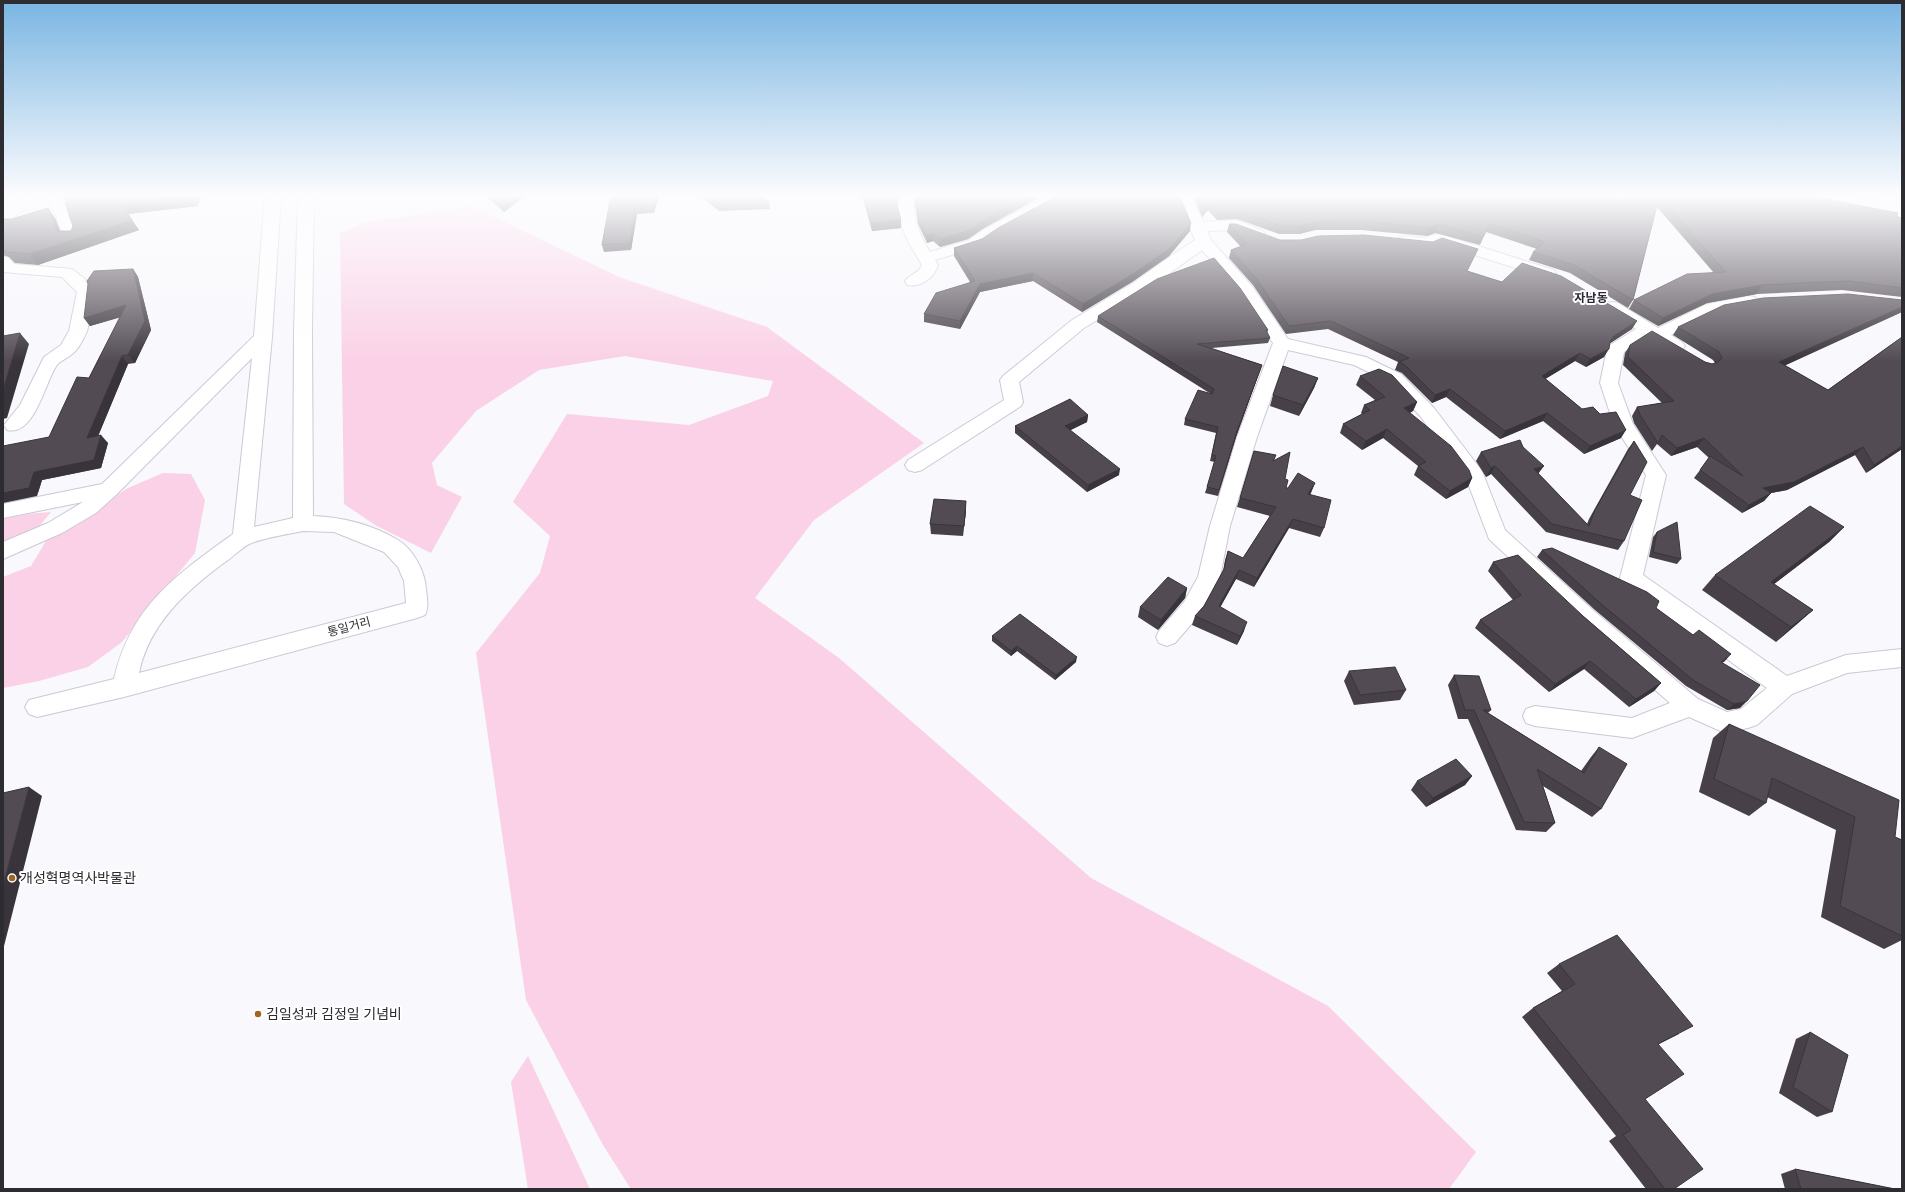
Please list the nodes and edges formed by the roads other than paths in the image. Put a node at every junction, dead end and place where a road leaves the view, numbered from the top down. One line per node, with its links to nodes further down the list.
1 (269, 251): 15 (street)
2 (305, 251): 22 (street)
3 (922, 251): 8 (street)
4 (950, 251): 8 (street)
5 (1186, 251): 19 (street)
6 (1213, 251): 16 (street)
7 (1477, 251): 10 (street)
8 (926, 258): 11 (street)
9 (3, 261): 18 (street)
10 (1563, 278)
11 (913, 282)
12 (1595, 297): 14 (street)
13 (1765, 300): 14 (street)
14 (1652, 332): 17 (street); 28 (street)
15 (263, 337): 20 (street); 23 (street)
16 (1282, 343): 25 (street); 29 (street)
17 (1688, 354)
18 (14, 425)
19 (915, 466)
20 (110, 489): 21 (street); 24 (street)
21 (3, 511)
22 (303, 523): 23 (street, 통일거리); 27 (street, 통일거리)
23 (243, 538): 27 (street, 통일거리)
24 (3, 551)
25 (1167, 637)
26 (1902, 658): 28 (street)
27 (124, 687): 30 (street, 통일거리)
28 (1784, 687): 29 (street)
29 (1690, 706): 31 (street)
30 (37, 707)
31 (1535, 716)

